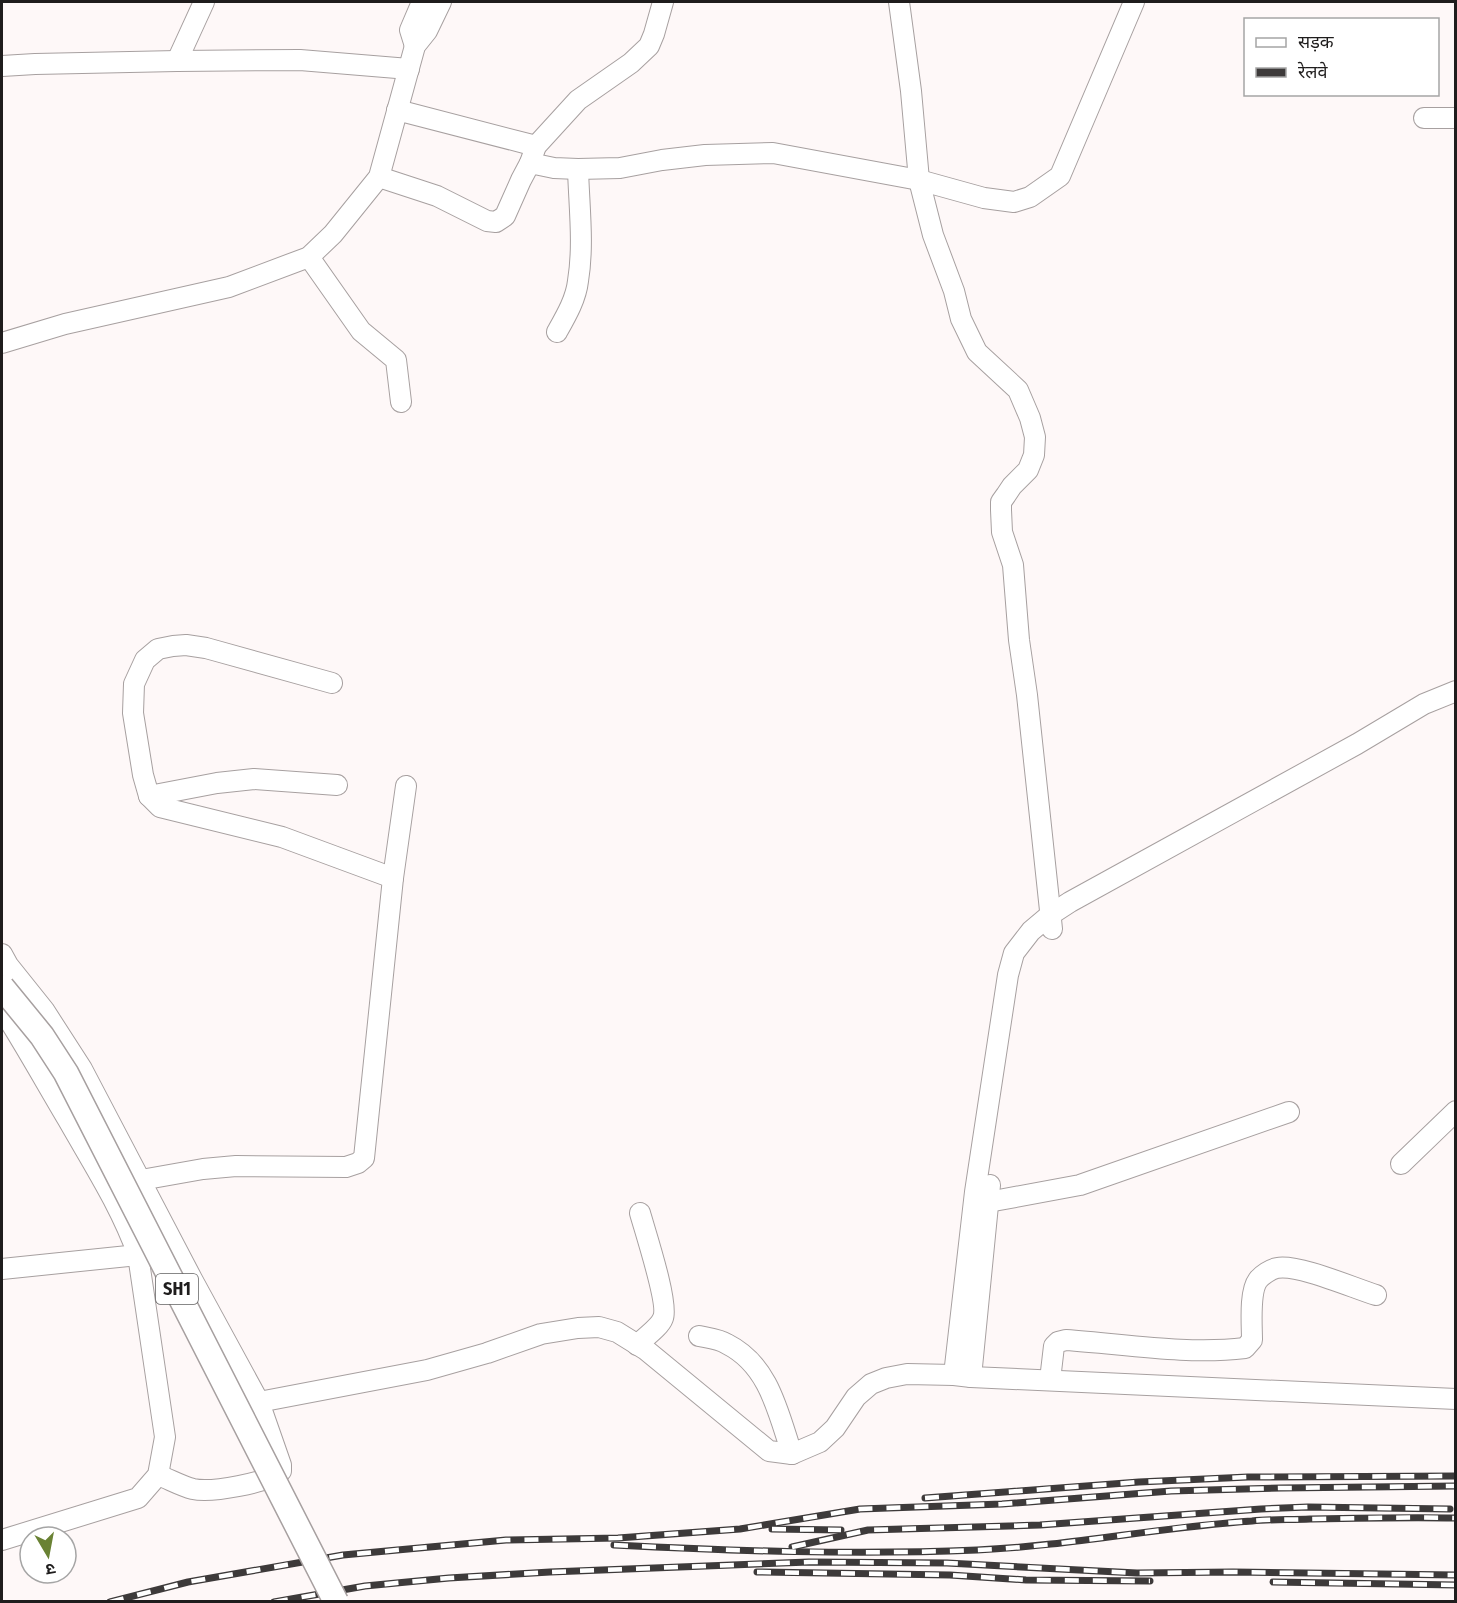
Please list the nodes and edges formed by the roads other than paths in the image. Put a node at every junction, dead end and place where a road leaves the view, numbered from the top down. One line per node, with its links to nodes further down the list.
1 (204, 2): 8 (street)
2 (423, 2): 7 (street)
3 (441, 2): 7 (street)
4 (663, 2): 14 (street)
5 (898, 2): 17 (street)
6 (1134, 2): 17 (street)
7 (415, 46): 10 (street)
8 (177, 61): 9 (street); 10 (street)
9 (2, 66)
10 (409, 69): 11 (street)
11 (397, 110): 14 (street); 16 (street)
12 (1424, 118): 13 (street)
13 (1455, 118)
14 (533, 155): 15 (street); 16 (street)
15 (578, 169): 17 (street); 19 (street)
16 (379, 177): 18 (street)
17 (919, 180): 29 (street)
18 (309, 257): 20 (street); 21 (street)
19 (557, 332)
20 (2, 343)
21 (401, 402)
22 (332, 683): 27 (street)
23 (1455, 692): 29 (street)
24 (1455, 704): 29 (street)
25 (337, 785): 27 (street)
26 (406, 786): 28 (street)
27 (149, 796): 28 (street)
28 (393, 878): 36 (street)
29 (1051, 922): 37 (street); 44 (street)
30 (2, 954): 36 (street)
31 (2, 987): 51 (main road, SH1, bridge)
32 (2, 1009): 39 (street)
33 (1455, 1111): 35 (street)
34 (1289, 1112): 37 (street)
35 (1401, 1164)
36 (141, 1180): 47 (street)
37 (987, 1203): 44 (street)
38 (640, 1213): 43 (street)
39 (138, 1255): 40 (street); 49 (street)
40 (2, 1269)
41 (1376, 1295): 45 (street)
42 (699, 1336): 48 (street)
43 (637, 1345): 47 (street); 48 (street)
44 (963, 1376): 45 (street); 48 (street)
45 (1050, 1380): 46 (street)
46 (1455, 1399)
47 (259, 1402): 49 (street)
48 (792, 1454)
49 (158, 1475): 50 (street)
50 (2, 1540)
51 (336, 1602)

